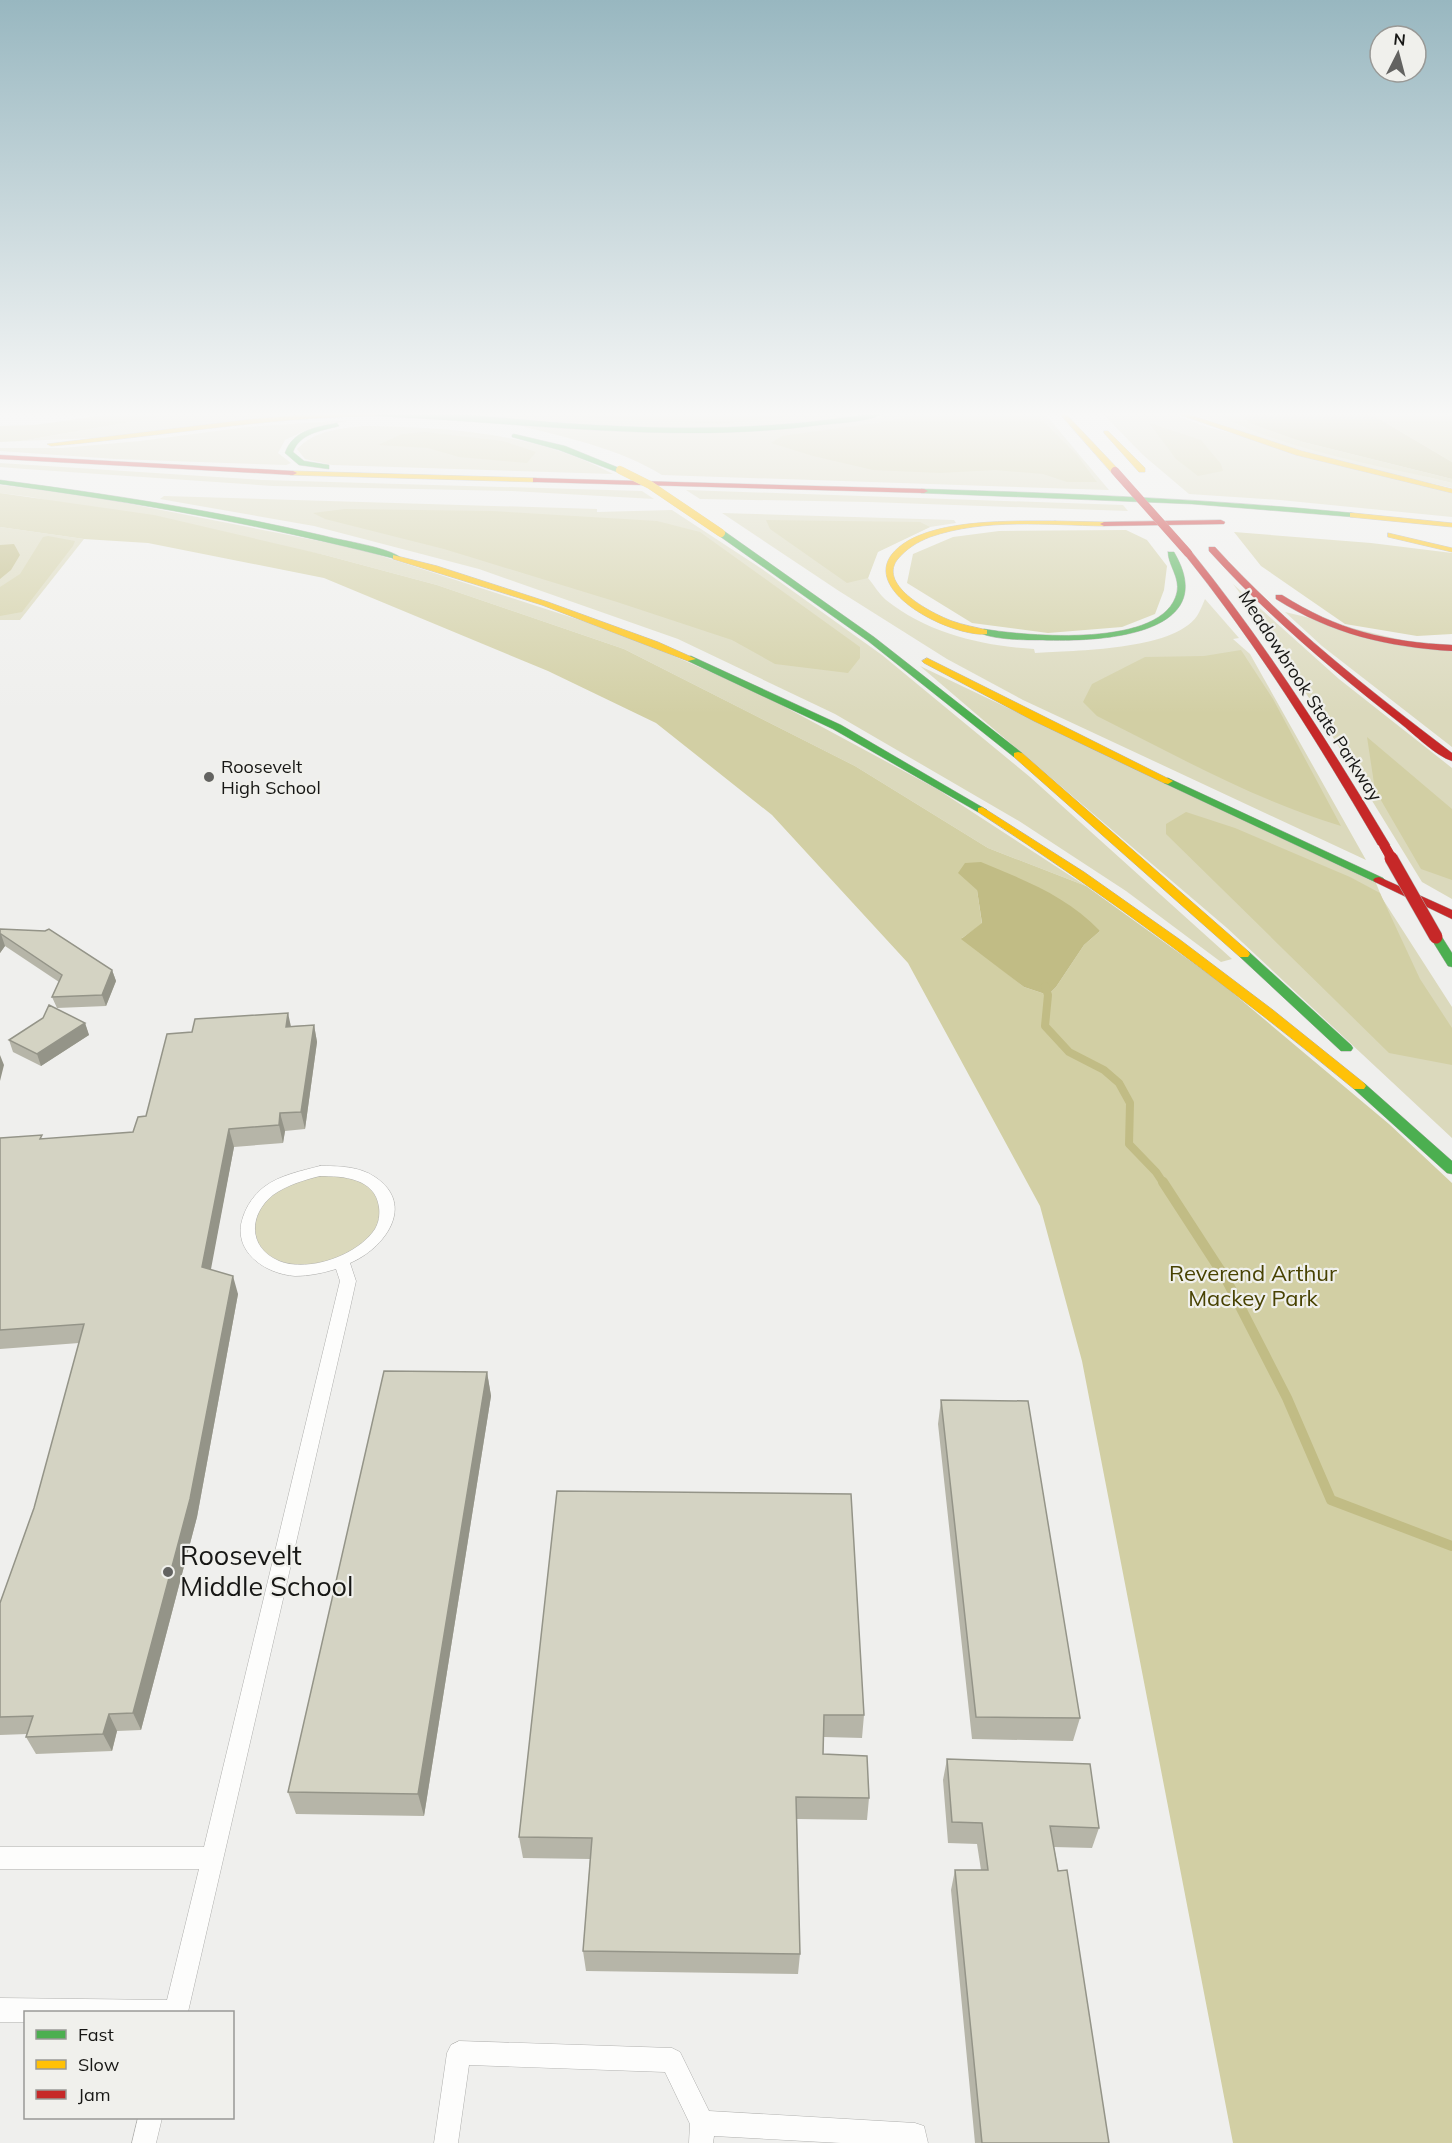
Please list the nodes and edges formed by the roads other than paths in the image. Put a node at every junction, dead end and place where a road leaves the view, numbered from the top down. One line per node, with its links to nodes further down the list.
1 (216, 514): 25 (highway)
2 (704, 514): 15 (highway)
3 (989, 514): 9 (highway, bridge)
4 (1183, 514): 14 (highway, Meadowbrook State Parkway)
5 (1353, 514): 13 (highway)
6 (1156, 516): 7 (highway, bridge); 23 (highway, Meadowbrook State Parkway, bridge)
7 (1157, 520)
8 (1157, 520): 12 (highway, bridge)
9 (1157, 520)
10 (1159, 523): 11 (highway, bridge)
11 (1159, 523)
12 (1159, 523)
13 (1452, 525)
14 (1194, 526): 19 (highway); 21 (highway, Meadowbrook State Parkway)
15 (726, 531): 18 (highway); 24 (highway)
16 (1452, 541): 17 (highway)
17 (1452, 550)
18 (897, 642)
19 (1452, 648)
20 (917, 655): 22 (highway)
21 (1452, 758)
22 (1452, 915)
23 (1452, 963)
24 (1357, 1058)
25 (1452, 1169)
26 (342, 1262): 26 (lane); 28 (lane)
27 (0, 1858): 28 (lane)
28 (213, 1858): 31 (lane)
29 (0, 2010): 30 (lane)
30 (88, 2011)
31 (176, 2011)
32 (150, 2119): 34 (lane)
33 (701, 2133): 35 (lane); 36 (lane)
34 (144, 2143)
35 (446, 2143)
36 (916, 2143)

